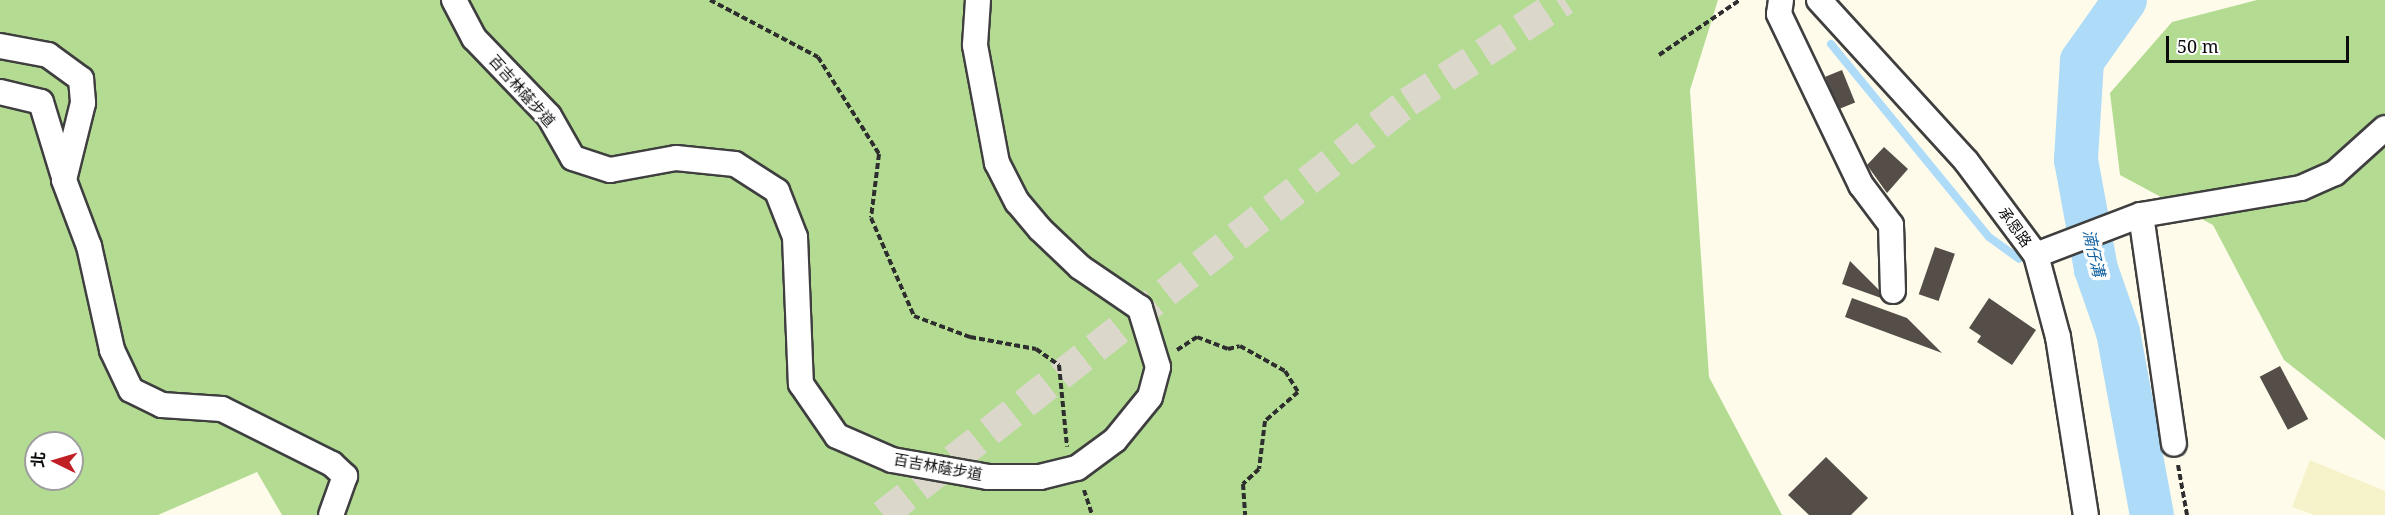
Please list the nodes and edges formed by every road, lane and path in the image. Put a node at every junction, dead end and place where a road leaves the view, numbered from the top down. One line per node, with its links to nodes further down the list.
1 (454, 0): 17 (street, 百吉林蔭步道)
2 (710, 0): 17 (path)
3 (978, 0): 15 (street)
4 (1740, 0): 8 (path)
5 (1781, 0): 14 (street)
6 (1819, 0): 13 (street, 承恩路)
7 (0, 46): 11 (street)
8 (1659, 55)
9 (0, 92): 11 (street)
10 (2385, 128): 12 (street)
11 (64, 180): 18 (street)
12 (2141, 216): 13 (street); 16 (street)
13 (2036, 255): 21 (street, 承恩路)
14 (1893, 291)
15 (1158, 367): 17 (street, 百吉林蔭步道); 20 (path)
16 (2174, 444): 22 (path)
17 (1077, 468): 19 (path)
18 (331, 515)
19 (1092, 515)
20 (1245, 515)
21 (2086, 515)
22 (2187, 515)

